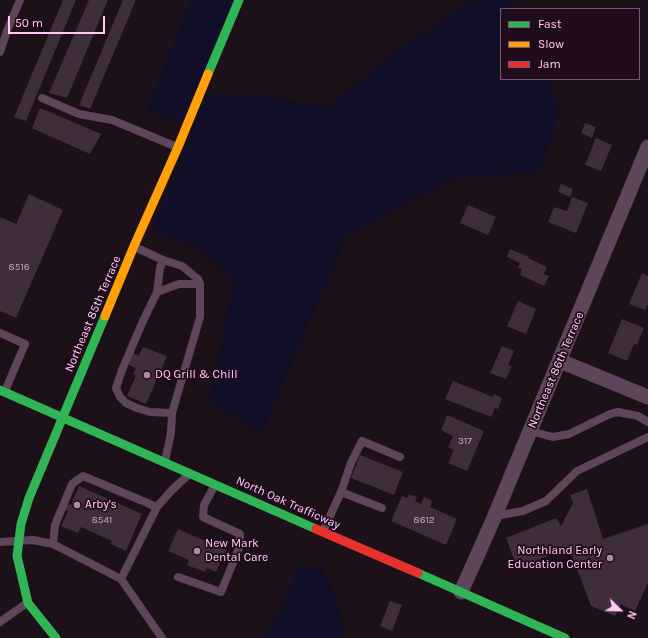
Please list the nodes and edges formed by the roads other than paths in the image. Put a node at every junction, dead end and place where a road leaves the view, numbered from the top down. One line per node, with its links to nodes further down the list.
1 (20, 0): 3 (lane)
2 (239, 0): 6 (street, Northeast 85th Terrace)
3 (0, 52)
4 (42, 98): 6 (lane)
5 (648, 147): 12 (street, Northeast 86th Terrace)
6 (178, 148): 7 (street, Northeast 85th Terrace)
7 (134, 246): 8 (lane); 16 (street, Northeast 85th Terrace)
8 (163, 260): 9 (lane); 10 (lane)
9 (200, 284): 10 (lane); 15 (lane)
10 (157, 292): 15 (lane)
11 (0, 333): 13 (lane)
12 (560, 361): 14 (street); 18 (street, Northeast 86th Terrace)
13 (2, 391): 16 (street, North Oak Trafficway)
14 (648, 397)
15 (172, 413): 21 (lane)
16 (63, 417): 21 (street, North Oak Trafficway); 29 (street, Northeast 85th Terrace)
17 (648, 422): 18 (lane)
18 (530, 431): 27 (street, Northeast 86th Terrace)
19 (648, 437): 27 (lane)
20 (400, 457): 24 (lane)
21 (165, 462): 22 (street, North Oak Trafficway)
22 (190, 473): 23 (street, North Oak Trafficway); 25 (lane)
23 (216, 484): 28 (street, North Oak Trafficway); 32 (lane)
24 (340, 492): 26 (lane); 28 (lane)
25 (157, 507): 31 (lane); 33 (lane)
26 (382, 508)
27 (495, 516): 34 (street, Northeast 86th Terrace)
28 (323, 531): 34 (street, North Oak Trafficway)
29 (19, 541): 30 (lane); 31 (lane); 35 (street, Northeast 85th Terrace)
30 (0, 542)
31 (53, 544): 33 (lane)
32 (178, 577)
33 (121, 579): 38 (lane)
34 (461, 592): 39 (street, North Oak Trafficway)
35 (28, 603): 36 (lane); 37 (street, Northeast 85th Terrace)
36 (0, 622)
37 (56, 638)
38 (162, 638)
39 (565, 638)

